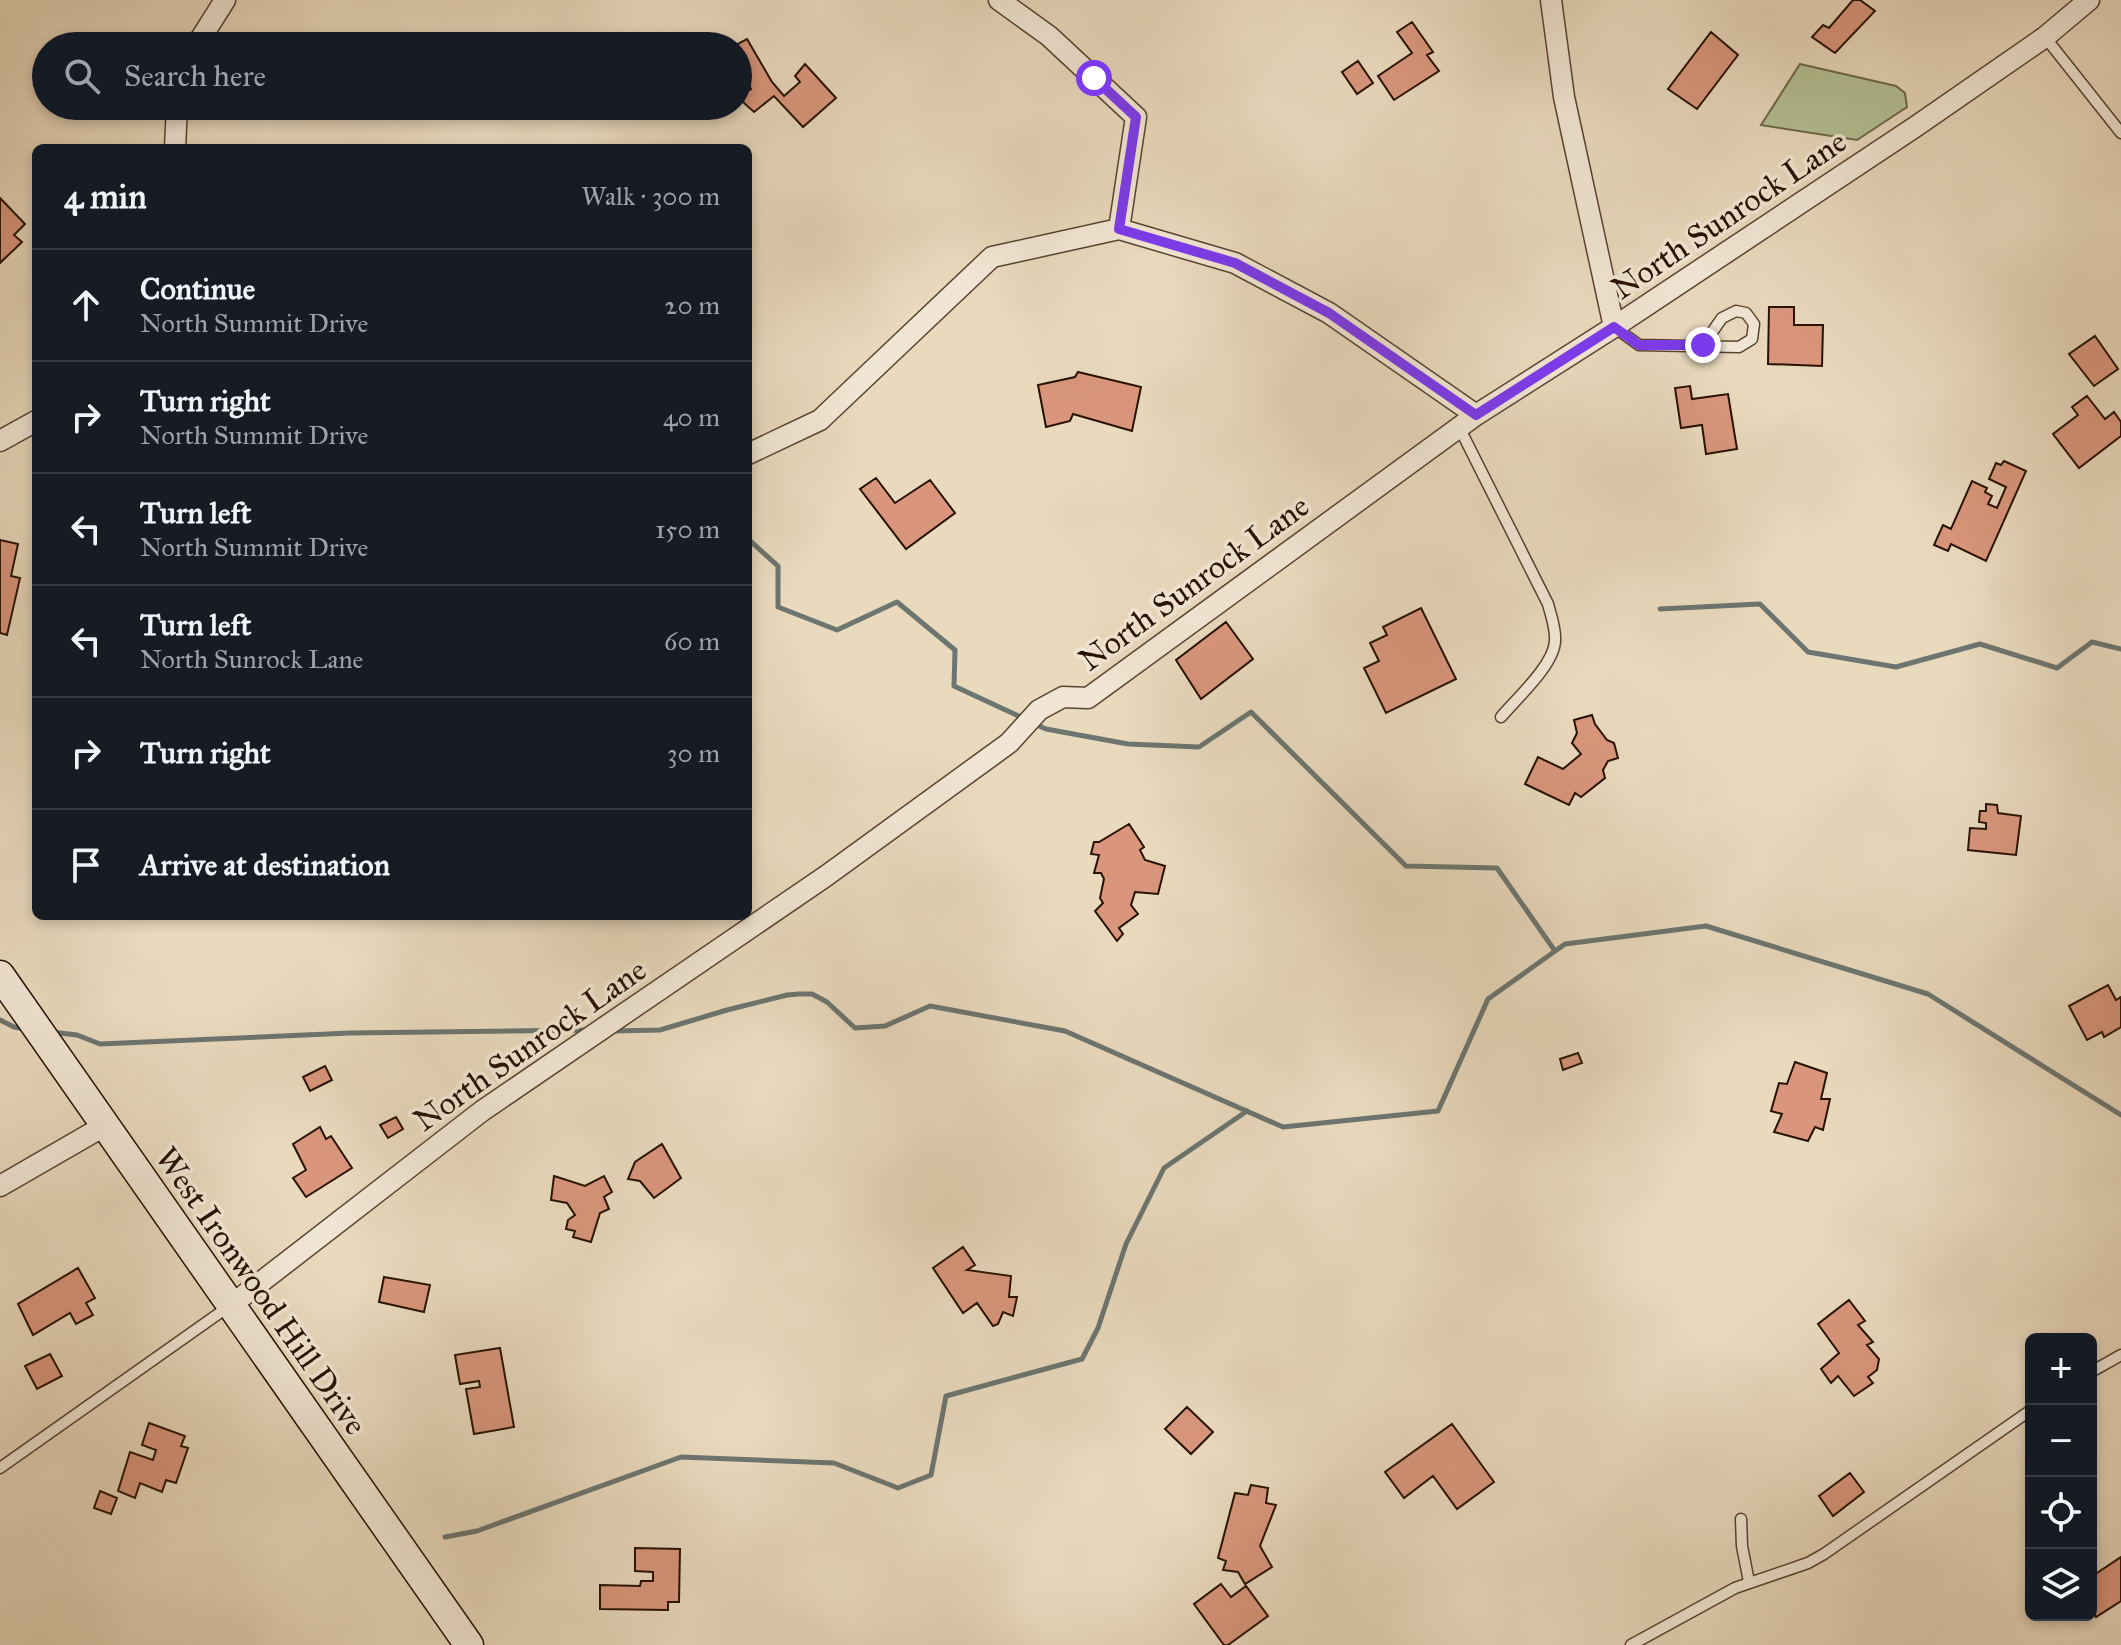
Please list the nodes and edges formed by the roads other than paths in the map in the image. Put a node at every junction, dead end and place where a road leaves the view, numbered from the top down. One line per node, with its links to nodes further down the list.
1 (225, 0): 5 (street)
2 (999, 0): 10 (street)
3 (1551, 0): 11 (street)
4 (2089, 0): 6 (street, North Sunrock Lane)
5 (205, 32)
6 (2045, 37): 8 (lane); 11 (street, North Sunrock Lane)
7 (176, 120): 9 (street)
8 (2121, 133)
9 (175, 144)
10 (1119, 229): 13 (street); 17 (street)
11 (1614, 327): 12 (lane); 13 (street, North Sunrock Lane)
12 (1703, 345): 12 (lane)
13 (1476, 415): 15 (street, North Sunrock Lane)
14 (32, 423): 16 (street)
15 (1459, 427): 18 (lane); 22 (street, North Sunrock Lane)
16 (0, 441)
17 (752, 452)
18 (1501, 717)
19 (0, 975): 20 (street, West Ironwood Hill Drive)
20 (104, 1126): 21 (street); 22 (street, West Ironwood Hill Drive)
21 (0, 1186)
22 (230, 1306): 26 (lane); 29 (street, West Ironwood Hill Drive)
23 (2121, 1355): 24 (lane)
24 (2097, 1369)
25 (2025, 1414): 28 (lane)
26 (0, 1468)
27 (1741, 1519): 28 (lane)
28 (1749, 1582): 30 (lane)
29 (469, 1645)
30 (1631, 1645)

